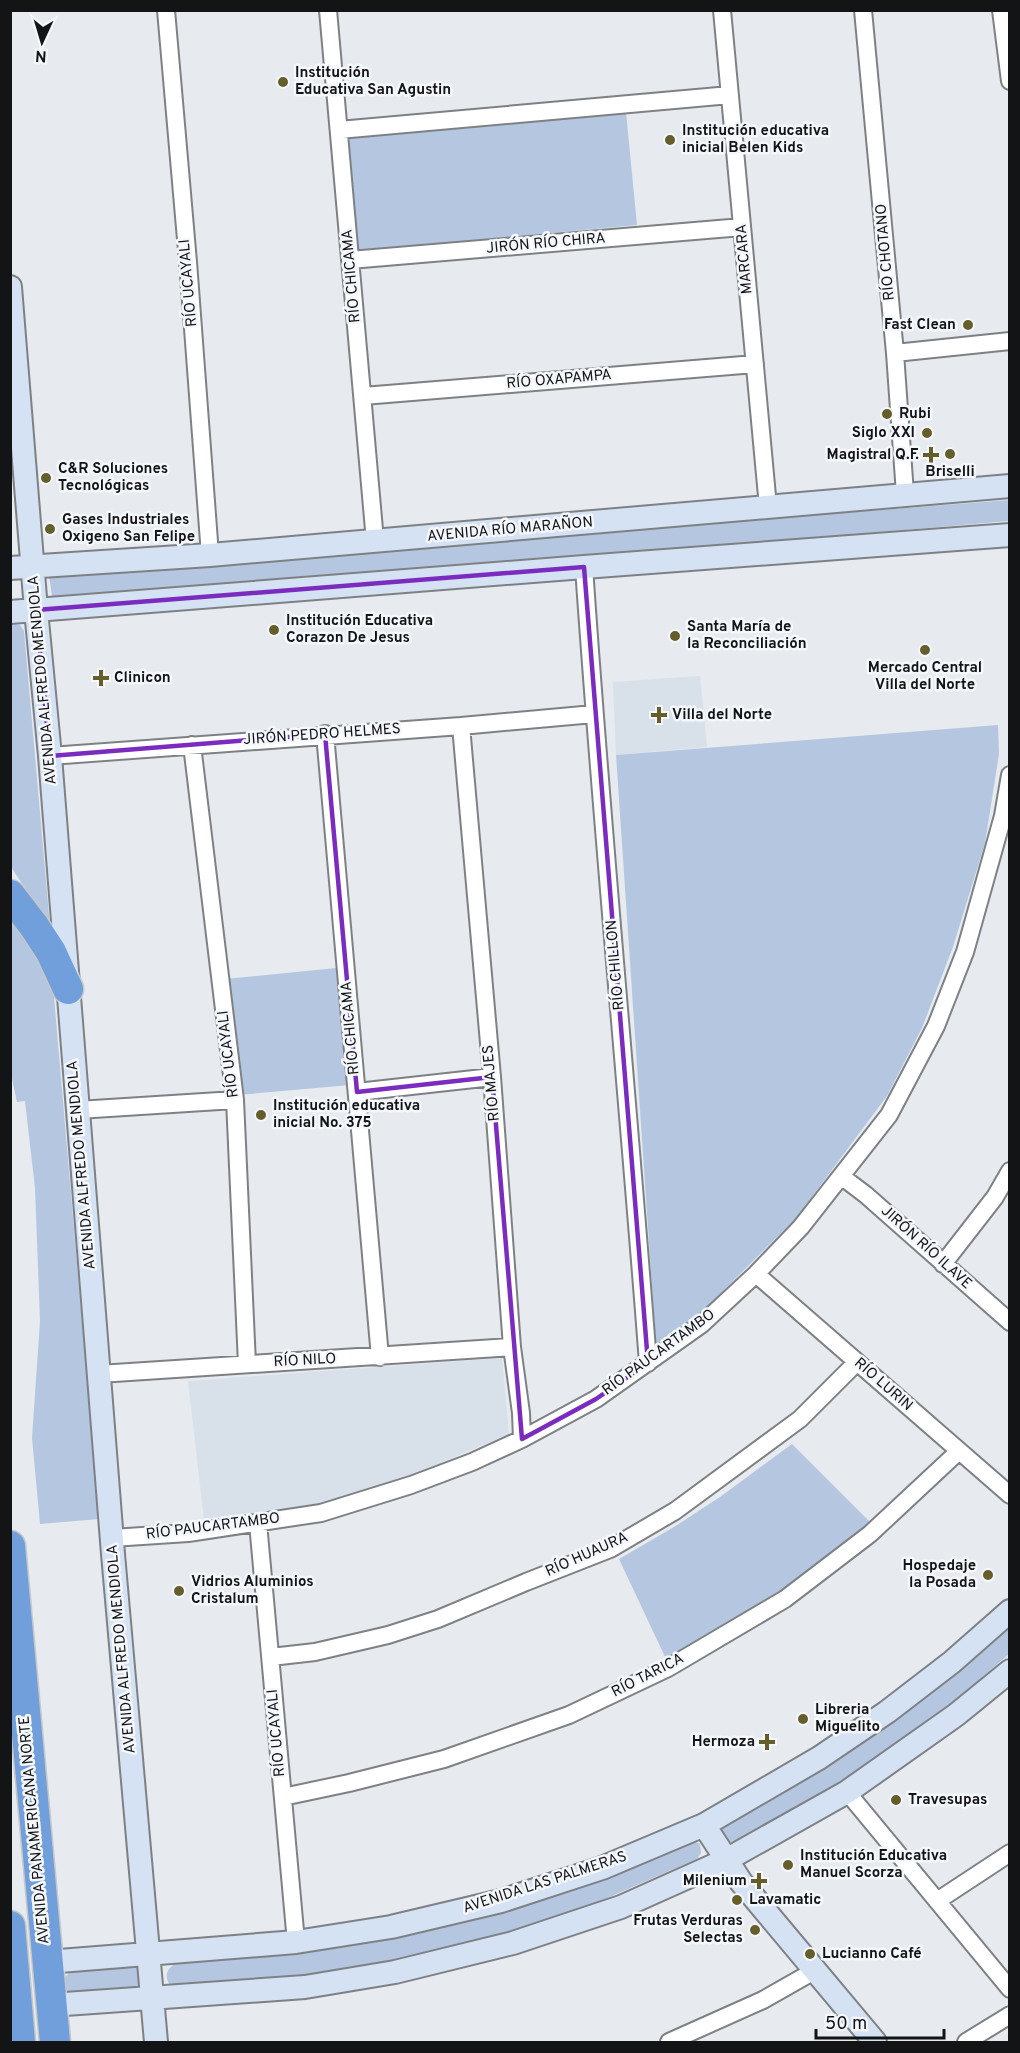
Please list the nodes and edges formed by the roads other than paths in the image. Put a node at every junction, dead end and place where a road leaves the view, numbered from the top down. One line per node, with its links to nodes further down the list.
1 (166, 10): 21 (street, RÍO UCAYALI)
2 (328, 10): 8 (street, RÍO CHICAMA)
3 (722, 10): 7 (street, MARCARA)
4 (863, 10): 13 (street, RÍO CHOTANO)
5 (1001, 10): 6 (street)
6 (1010, 81)
7 (730, 95): 8 (street); 9 (street, MARCARA)
8 (339, 130): 10 (street, RÍO CHICAMA)
9 (742, 227): 10 (street, JIRÓN RÍO CHIRA); 14 (street, MARCARA)
10 (350, 260): 15 (street, RÍO CHICAMA)
11 (10, 287): 23 (main road, AVENIDA ALFREDO MENDIOLA)
12 (1010, 341): 13 (street)
13 (895, 353): 17 (street, RÍO CHOTANO)
14 (755, 364): 15 (street, RÍO OXAPAMPA); 18 (street, MARCARA)
15 (363, 396): 20 (street, RÍO CHICAMA)
16 (1010, 486): 17 (main road, AVENIDA RÍO MARAÑON)
17 (904, 494): 18 (main road, AVENIDA RÍO MARAÑON)
18 (768, 507): 20 (main road, AVENIDA RÍO MARAÑON)
19 (1010, 536): 22 (main road)
20 (375, 541): 21 (main road, AVENIDA RÍO MARAÑON)
21 (210, 555): 23 (main road, AVENIDA RÍO MARAÑON)
22 (584, 567): 24 (main road); 26 (street, RÍO CHILLON)
23 (21, 568): 24 (main road, AVENIDA ALFREDO MENDIOLA)
24 (36, 610): 25 (main road); 30 (main road, AVENIDA ALFREDO MENDIOLA)
25 (10, 612)
26 (594, 714): 27 (street, JIRÓN PEDRO HELMES); 46 (street, RÍO CHILLON)
27 (461, 726): 28 (street, JIRÓN PEDRO HELMES); 34 (street, RÍO MAJES)
28 (325, 734): 29 (street, JIRÓN PEDRO HELMES); 35 (street, RÍO CHICAMA)
29 (192, 746): 30 (street, JIRÓN PEDRO HELMES); 36 (street, RÍO UCAYALI)
30 (50, 756): 33 (main road, AVENIDA ALFREDO MENDIOLA)
31 (1010, 775): 39 (street, RÍO PAUCARTAMBO)
32 (14, 904): 33 (highway)
33 (68, 989): 37 (main road, AVENIDA ALFREDO MENDIOLA)
34 (492, 1077): 35 (street); 43 (street, RÍO MAJES)
35 (357, 1092): 44 (street, RÍO CHICAMA)
36 (235, 1100): 37 (street); 47 (street, RÍO UCAYALI)
37 (78, 1110): 48 (main road, AVENIDA ALFREDO MENDIOLA)
38 (1010, 1171): 40 (street)
39 (841, 1176): 40 (street, JIRÓN RÍO ILAVE); 41 (street, RÍO PAUCARTAMBO)
40 (943, 1264): 42 (street, JIRÓN RÍO ILAVE)
41 (756, 1274): 45 (street, RÍO LURIN); 46 (street, RÍO PAUCARTAMBO)
42 (1010, 1322)
43 (512, 1347): 44 (street, RÍO NILO); 49 (street, RÍO MAJES)
44 (380, 1357): 47 (street, RÍO NILO)
45 (857, 1362): 50 (street, RÍO LURIN); 56 (street, RÍO HUAURA)
46 (648, 1363): 49 (street, RÍO PAUCARTAMBO)
47 (248, 1364): 48 (street, RÍO NILO)
48 (99, 1374): 53 (main road, AVENIDA ALFREDO MENDIOLA)
49 (522, 1439): 52 (street, RÍO PAUCARTAMBO)
50 (959, 1451): 51 (street, RÍO LURIN); 59 (street, RÍO TARICA)
51 (1010, 1495)
52 (258, 1523): 53 (street, RÍO PAUCARTAMBO); 56 (street, RÍO UCAYALI)
53 (112, 1538): 66 (main road, AVENIDA ALFREDO MENDIOLA)
54 (10, 1546): 67 (highway, AVENIDA PANAMERICANA NORTE)
55 (1010, 1611): 60 (main road, AVENIDA LAS PALMERAS)
56 (271, 1657): 59 (street, RÍO UCAYALI)
57 (1010, 1671): 58 (main road)
58 (847, 1792): 62 (main road); 63 (street)
59 (283, 1797): 65 (street, RÍO UCAYALI)
60 (704, 1825): 62 (main road); 65 (main road, AVENIDA LAS PALMERAS)
61 (1010, 1853): 63 (street)
62 (726, 1860): 68 (main road); 70 (main road)
63 (937, 1901): 69 (street)
64 (10, 1926): 73 (highway)
65 (296, 1942): 66 (main road, AVENIDA LAS PALMERAS)
66 (148, 1953): 67 (main road, AVENIDA LAS PALMERAS); 70 (main road, AVENIDA ALFREDO MENDIOLA)
67 (47, 1962): 71 (highway, AVENIDA PANAMERICANA NORTE)
68 (814, 1971): 76 (street); 77 (main road)
69 (1010, 1989)
70 (152, 1998): 71 (main road); 75 (main road, AVENIDA ALFREDO MENDIOLA)
71 (51, 2005): 74 (highway, AVENIDA PANAMERICANA NORTE)
72 (1010, 2015): 78 (street)
73 (20, 2043)
74 (55, 2043)
75 (156, 2043)
76 (669, 2043)
77 (875, 2043)
78 (966, 2043)

